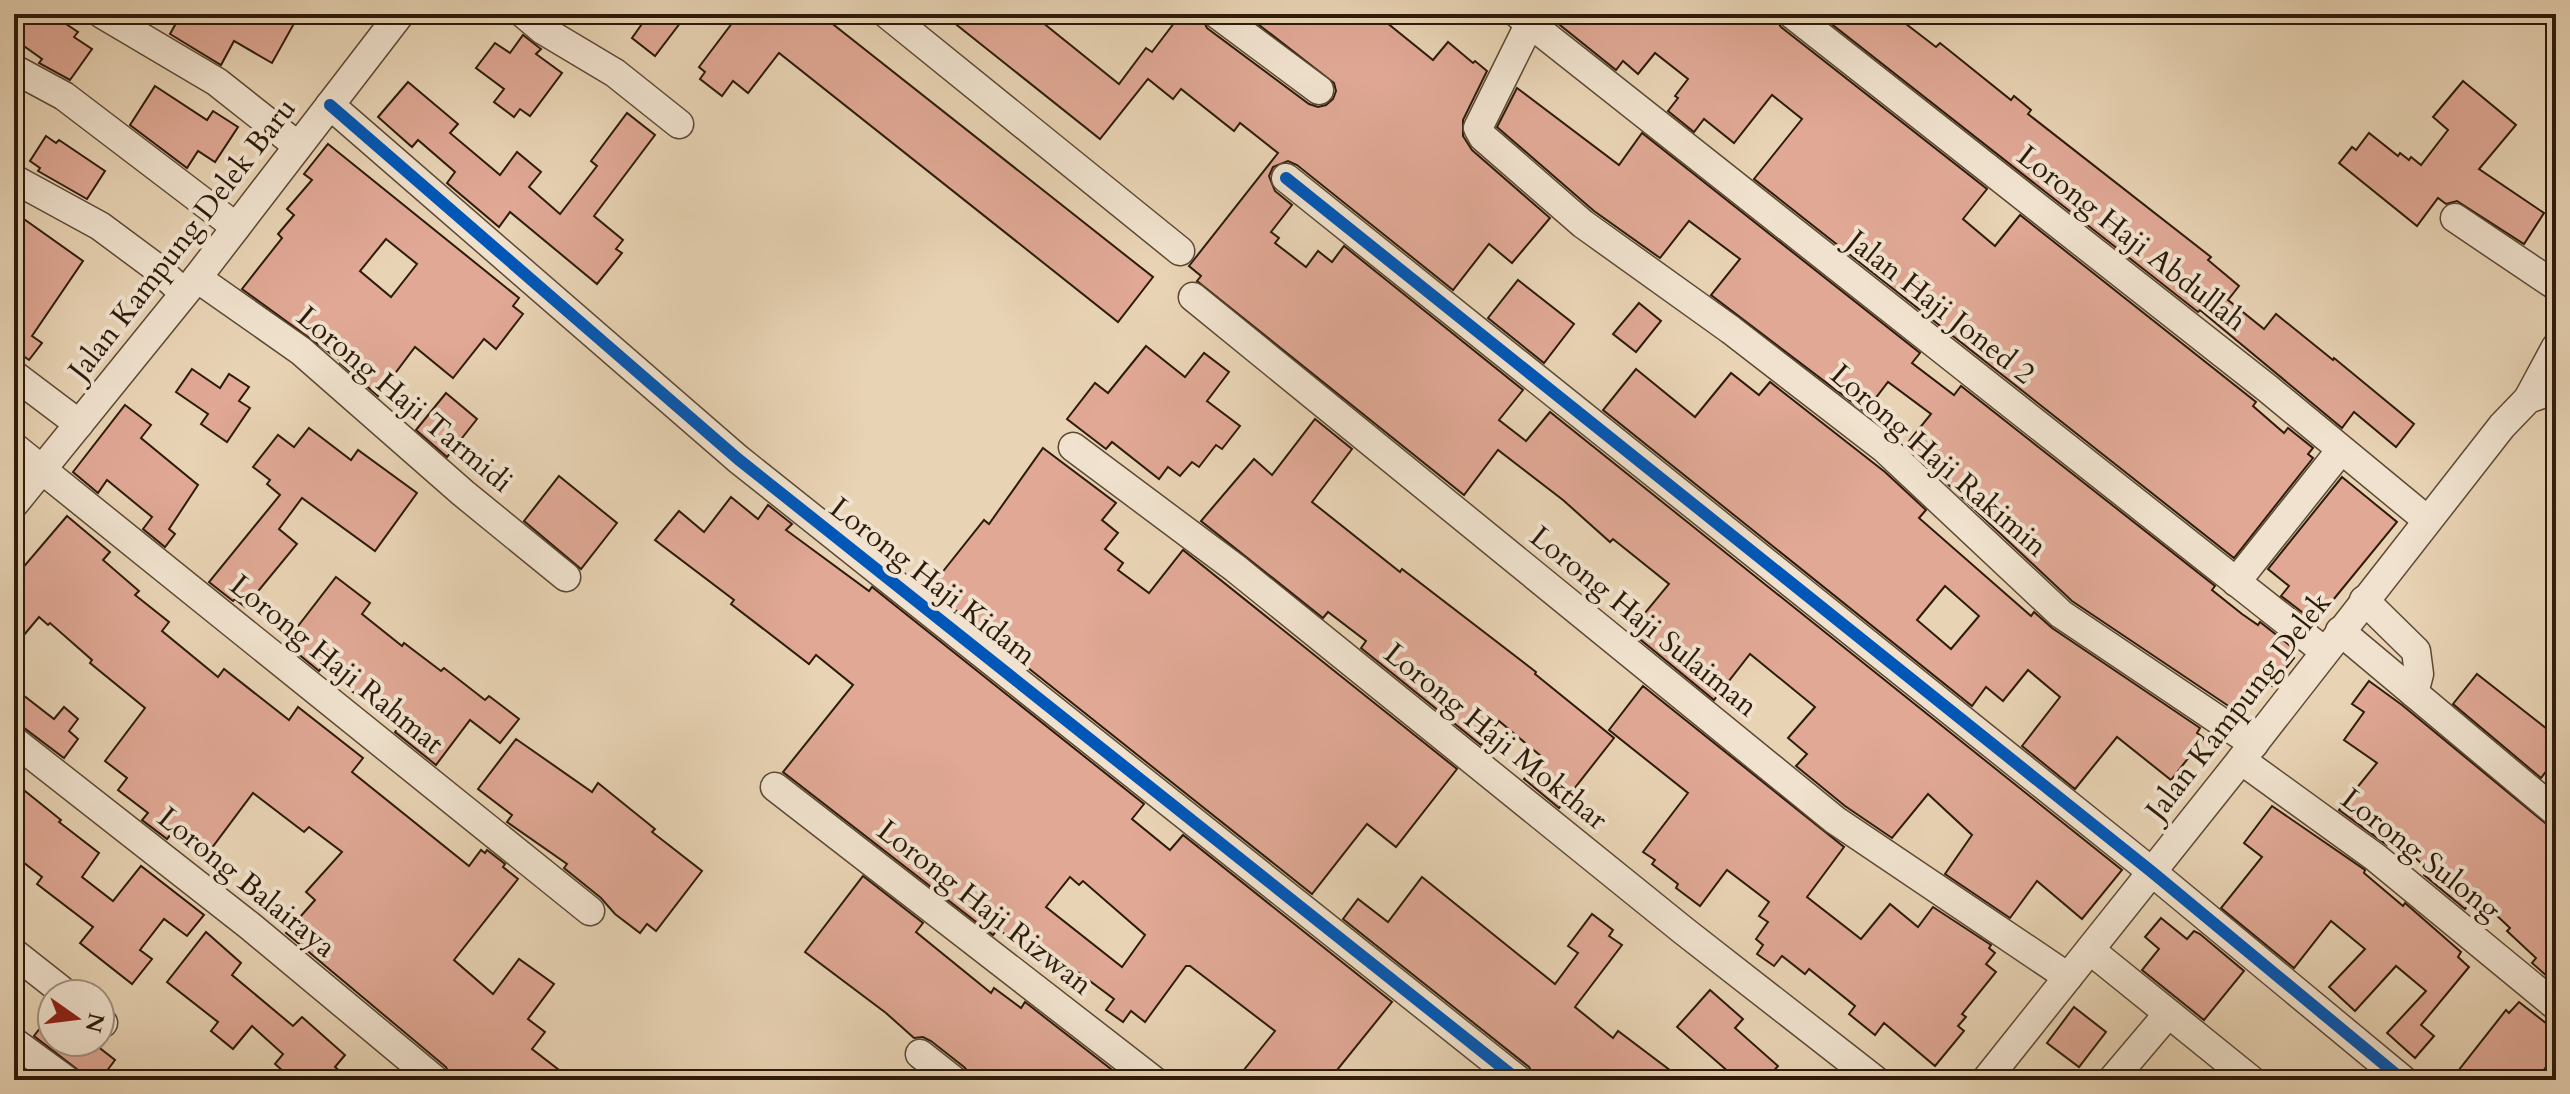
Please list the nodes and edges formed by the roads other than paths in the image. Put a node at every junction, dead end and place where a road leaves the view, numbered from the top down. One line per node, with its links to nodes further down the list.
1 (102, 14): 12 (street)
2 (400, 14): 10 (street, Jalan Kampung Delek Baru)
3 (524, 14): 11 (street)
4 (887, 14): 17 (street)
5 (1217, 14): 9 (street)
6 (1792, 14): 28 (street, Lorong Haji Abdullah)
7 (1523, 20): 33 (street, Jalan Haji Joned 2); 38 (street, Lorong Haji Rakimin)
8 (14, 69): 16 (street)
9 (1319, 90)
10 (330, 105): 12 (street, Jalan Kampung Delek Baru); 55 (street, Lorong Haji Kidam)
11 (679, 124)
12 (298, 146): 16 (street, Jalan Kampung Delek Baru)
13 (1286, 178): 41 (street)
14 (14, 179): 18 (street, Lorong Haji Tarmidi)
15 (2455, 218): 19 (street)
16 (236, 227): 18 (street, Jalan Kampung Delek Baru)
17 (1180, 251)
18 (191, 286): 25 (street, Jalan Kampung Delek Baru); 32 (street, Lorong Haji Tarmidi)
19 (2556, 286)
20 (1193, 297): 45 (street, Lorong Haji Sulaiman)
21 (2556, 347): 24 (street)
22 (14, 375): 25 (street)
23 (2556, 389): 24 (street, Jalan Kampung Delek)
24 (2528, 399): 31 (street, Jalan Kampung Delek)
25 (79, 424): 29 (street, Jalan Kampung Delek Baru)
26 (14, 447): 29 (street, Lorong Haji Rahmat)
27 (1073, 447): 56 (street, Lorong Haji Mokthar)
28 (2341, 450): 31 (street, Lorong Haji Abdullah); 33 (street)
29 (42, 470): 30 (street, Jalan Kampung Delek Baru); 42 (street, Lorong Haji Rahmat)
30 (14, 504)
31 (2427, 520): 34 (street, Jalan Kampung Delek)
32 (566, 577)
33 (2236, 582): 35 (street, Jalan Haji Joned 2)
34 (2364, 600): 35 (street, Jalan Kampung Delek); 36 (street)
35 (2332, 641): 36 (street, Jalan Haji Joned 2); 38 (street, Jalan Kampung Delek)
36 (2414, 693): 40 (street, Jalan Haji Joned 2)
37 (14, 741): 52 (street, Lorong Balairaya)
38 (2248, 752): 41 (street, Jalan Kampung Delek); 47 (street, Lorong Sulong)
39 (775, 787): 54 (street, Lorong Haji Rizwan)
40 (2556, 812)
41 (2152, 872): 43 (street, Jalan Kampung Delek); 60 (street)
42 (590, 911)
43 (2090, 950): 45 (street, Jalan Kampung Delek); 48 (street)
44 (14, 953): 46 (street)
45 (2068, 977): 57 (street, Jalan Kampung Delek)
46 (46, 978)
47 (2556, 1006)
48 (2168, 1014): 58 (street); 59 (street)
49 (14, 1042): 51 (street)
50 (920, 1054): 53 (street)
51 (66, 1080)
52 (435, 1080)
53 (953, 1080)
54 (1153, 1080)
55 (1518, 1080)
56 (1875, 1080)
57 (1986, 1080)
58 (2112, 1080)
59 (2251, 1080)
60 (2403, 1080)

